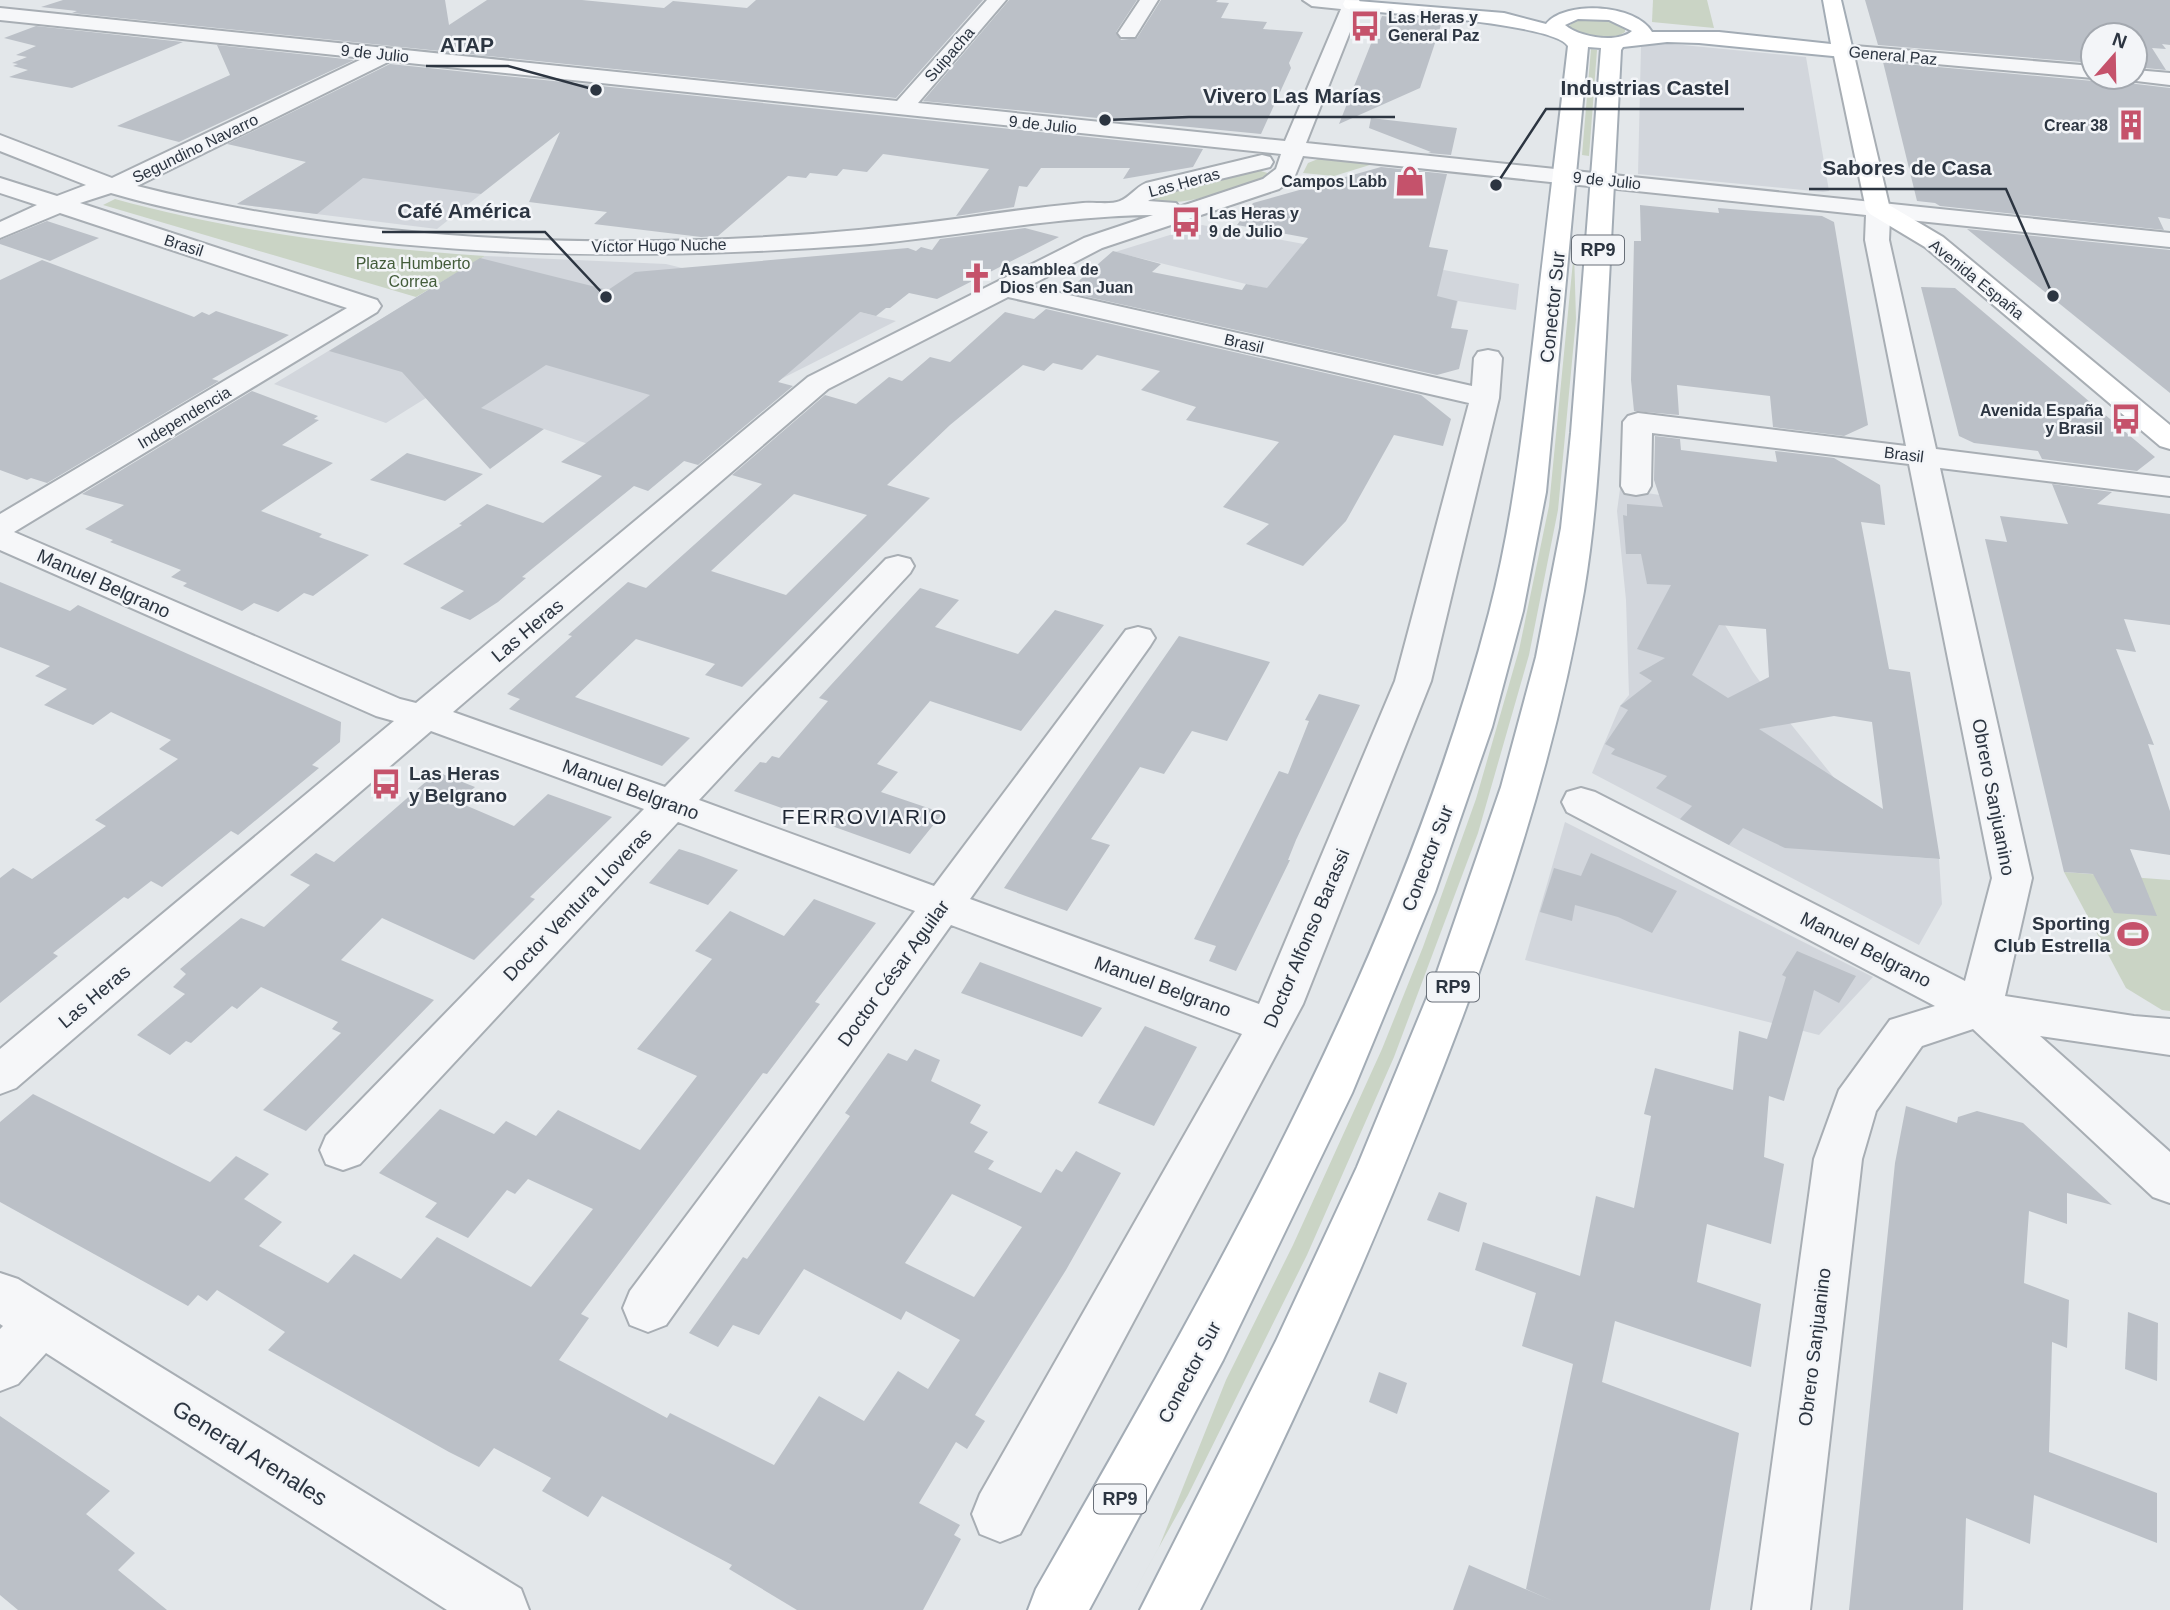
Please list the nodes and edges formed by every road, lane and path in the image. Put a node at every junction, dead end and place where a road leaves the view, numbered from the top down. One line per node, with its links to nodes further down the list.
1 (997, 0): 15 (street, Suipacha)
2 (1149, 0): 8 (street)
3 (1312, 0): 5 (street)
4 (1832, 0): 10 (main road)
5 (1353, 2): 7 (main road); 17 (street, Las Heras)
6 (0, 14): 11 (street, 9 de Julio)
7 (1567, 30): 9 (main road); 9 (main road); 18 (main road, Conector Sur / RP9)
8 (1128, 33)
9 (1629, 34): 10 (main road, General Paz); 18 (main road, Conector Sur / RP9)
10 (1843, 51): 12 (street, General Paz); 24 (main road)
11 (386, 55): 15 (street, 9 de Julio); 20 (street, Segundino Navarro)
12 (2079, 71)
13 (2149, 77): 14 (street)
14 (2170, 79)
15 (902, 109): 17 (street, 9 de Julio)
16 (0, 142): 20 (street, Víctor Hugo Nuche)
17 (1293, 148): 18 (street, 9 de Julio); 22 (street, Las Heras); 23 (street, Las Heras)
18 (1584, 178): 24 (street, 9 de Julio); 55 (main road, Conector Sur / RP9); 56 (main road, Conector Sur / RP9)
19 (0, 186): 21 (street, Brasil)
20 (110, 186): 21 (street, Segundino Navarro); 23 (street, Víctor Hugo Nuche)
21 (59, 204): 25 (street, Segundino Navarro); 29 (street, Brasil)
22 (1205, 204): 23 (street, Víctor Hugo Nuche); 27 (street, Las Heras)
23 (1126, 208): 27 (street, Las Heras)
24 (1878, 209): 26 (street, 9 de Julio); 32 (main road, Avenida España); 33 (street, Obrero Sanjuanino)
25 (0, 231)
26 (2170, 240)
27 (1093, 243): 28 (street, Las Heras)
28 (1003, 288): 31 (street, Brasil); 40 (street, Las Heras)
29 (368, 306): 36 (street, Independencia)
30 (1489, 358): 31 (street, Doctor Alfonso Barassi)
31 (1485, 398): 45 (street, Doctor Alfonso Barassi)
32 (2170, 440)
33 (1923, 457): 34 (street, Brasil); 35 (street, Brasil); 44 (street, Obrero Sanjuanino)
34 (1636, 486)
35 (2170, 487)
36 (0, 527)
37 (0, 537): 40 (street, Manuel Belgrano)
38 (898, 566): 42 (street, Doctor Ventura Lloveras)
39 (1138, 638): 43 (street, Doctor César Aguilar)
40 (424, 716): 42 (street, Manuel Belgrano); 47 (street, Las Heras)
41 (1581, 802): 44 (street, Manuel Belgrano)
42 (672, 804): 43 (street, Manuel Belgrano); 48 (street, Doctor Ventura Lloveras)
43 (943, 904): 45 (street, Manuel Belgrano); 50 (street, Doctor César Aguilar)
44 (1980, 1009): 46 (street, Manuel Belgrano); 49 (street); 57 (street, Obrero Sanjuanino)
45 (1269, 1026): 53 (street, Doctor Alfonso Barassi)
46 (2170, 1037)
47 (0, 1075)
48 (343, 1150)
49 (2170, 1182)
50 (648, 1308)
51 (20, 1309): 52 (street); 54 (street, General Arenales)
52 (0, 1366)
53 (1000, 1514)
54 (500, 1610)
55 (1056, 1610)
56 (1169, 1610)
57 (1781, 1610)

